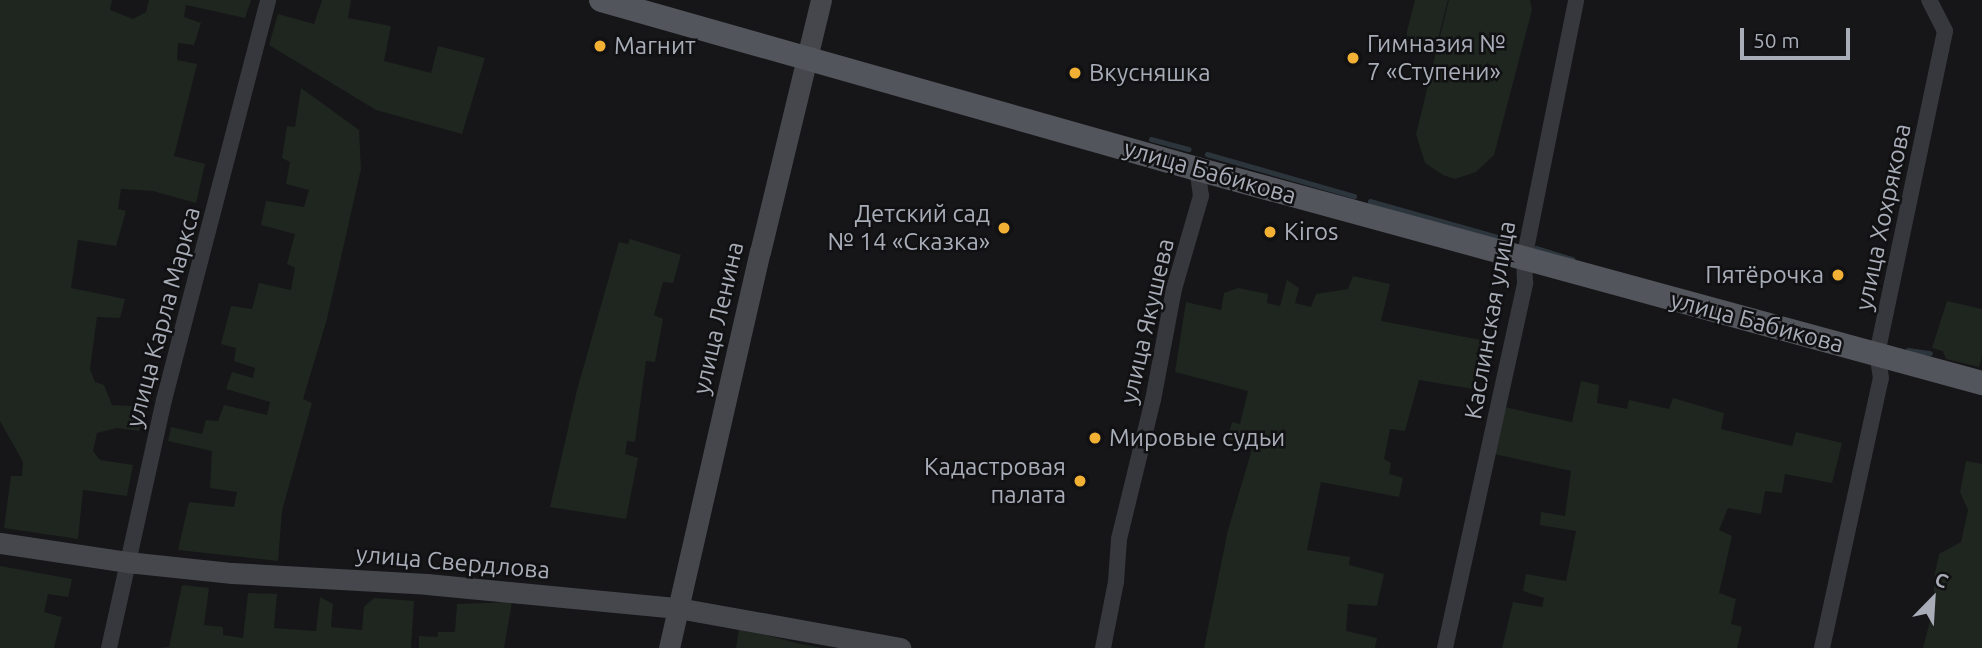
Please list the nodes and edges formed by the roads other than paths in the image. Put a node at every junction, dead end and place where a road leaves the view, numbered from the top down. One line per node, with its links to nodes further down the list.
1 (268, 0): 12 (street, улица Карла Маркса)
2 (601, 0): 6 (main road, улица Бабикова)
3 (821, 0): 6 (street, улица Ленина)
4 (1577, 0): 8 (street, Каслинская улица)
5 (1931, 2): 9 (street, улица Хохрякова)
6 (807, 57): 7 (main road, улица Бабикова); 13 (street, улица Ленина)
7 (1197, 169): 8 (main road, улица Бабикова); 17 (street, улица Якушева)
8 (1524, 259): 9 (main road, улица Бабикова); 18 (street, Каслинская улица)
9 (1877, 354): 10 (main road, улица Бабикова); 19 (street, улица Хохрякова)
10 (1982, 383)
11 (0, 543): 12 (street, улица Свердлова)
12 (127, 562): 13 (street, улица Свердлова); 14 (street, улица Карла Маркса)
13 (678, 608): 15 (street, улица Ленина); 16 (street, улица Свердлова)
14 (109, 648)
15 (669, 648)
16 (900, 648)
17 (1103, 648)
18 (1445, 648)
19 (1822, 648)

